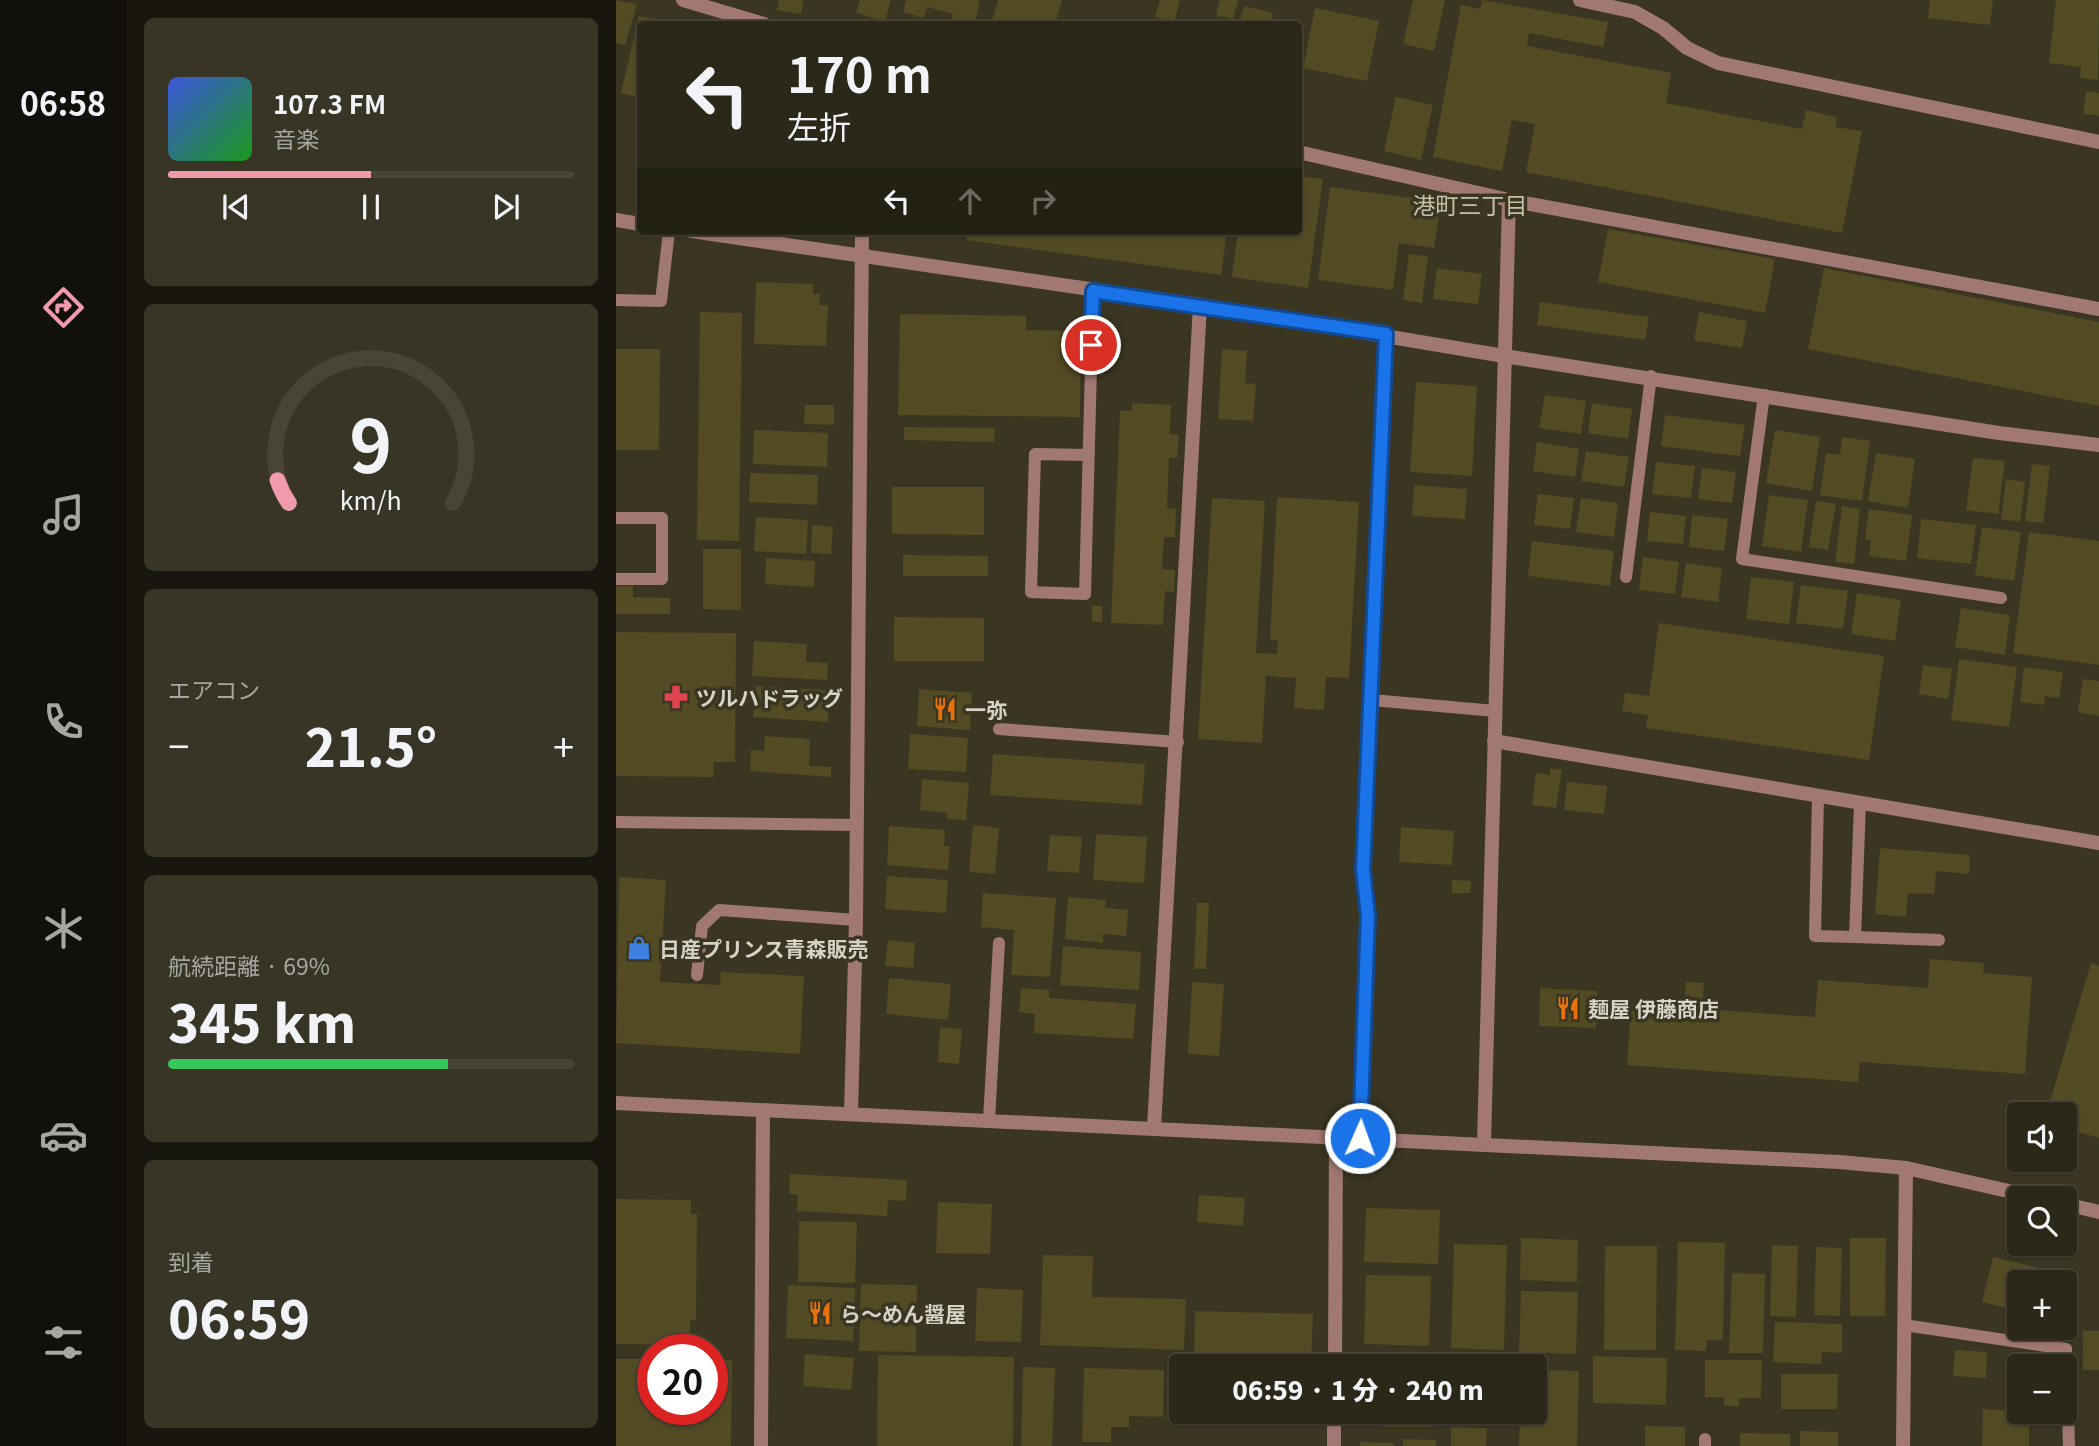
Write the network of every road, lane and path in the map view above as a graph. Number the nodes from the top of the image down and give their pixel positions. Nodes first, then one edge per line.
1 (683, 0) edge
2 (1580, 0) edge
3 (754, 21) edge
4 (2099, 142) edge
5 (1302, 153) edge
6 (1509, 200) junction
7 (616, 220) edge
8 (637, 224) edge
9 (669, 235) edge
10 (719, 235) edge
11 (862, 235) edge
12 (863, 256) junction
13 (1093, 291) junction
14 (616, 300) edge
15 (1200, 305) junction
16 (2099, 309) edge
17 (1386, 334) junction
18 (1504, 356) junction
19 (1651, 376) junction
20 (1764, 394) junction
21 (2099, 445) edge
22 (1089, 455) junction
23 (616, 518) edge
24 (1626, 578) dead end
25 (616, 579) edge
26 (2001, 598) dead end
27 (1372, 700) junction
28 (1495, 711) junction
29 (999, 729) dead end
30 (1178, 741) junction
31 (1494, 741) junction
32 (1818, 796) junction
33 (1860, 803) junction
34 (616, 822) edge
35 (857, 825) junction
36 (2099, 843) edge
37 (856, 920) junction
38 (1855, 937) junction
39 (1939, 940) dead end
40 (999, 943) dead end
41 (697, 975) dead end
42 (616, 1103) edge
43 (763, 1111) junction
44 (851, 1114) junction
45 (989, 1120) junction
46 (1154, 1128) junction
47 (1336, 1136) junction
48 (1360, 1138) junction
49 (1484, 1143) junction
50 (1906, 1168) junction
51 (2007, 1191) edge
52 (2077, 1207) edge
53 (2099, 1212) edge
54 (1904, 1325) junction
55 (1335, 1354) edge
56 (1334, 1424) edge
57 (761, 1446) edge
58 (1334, 1446) edge
59 (1903, 1446) edge
60 (2069, 1446) edge

1 - 3 street
2 - 4 street
5 - 6 street
6 - 16 street
6 - 18 street
7 - 8 street
9 - 14 lane
10 - 12 street
11 - 12 street
12 - 13 street
12 - 35 street
13 - 15 street
13 - 22 lane
15 - 17 street
15 - 30 street
17 - 18 street
17 - 27 lane
18 - 19 street
18 - 28 street
19 - 20 street
19 - 24 lane
20 - 21 street
20 - 26 lane
22 - 22 lane
23 - 25 lane
27 - 28 lane
27 - 48 lane
28 - 31 street
29 - 30 lane
30 - 46 street
31 - 32 street
31 - 49 street
32 - 33 street
32 - 38 lane
33 - 36 street
33 - 38 lane
34 - 35 lane
35 - 37 street
37 - 41 lane
37 - 44 street
38 - 39 lane
40 - 45 lane
42 - 43 street
43 - 44 street
43 - 57 street
44 - 45 street
45 - 46 street
46 - 47 street
47 - 48 street
47 - 55 street
48 - 49 street
49 - 50 street
50 - 51 street
50 - 54 street
52 - 53 street
54 - 59 street
54 - 60 lane
56 - 58 street

